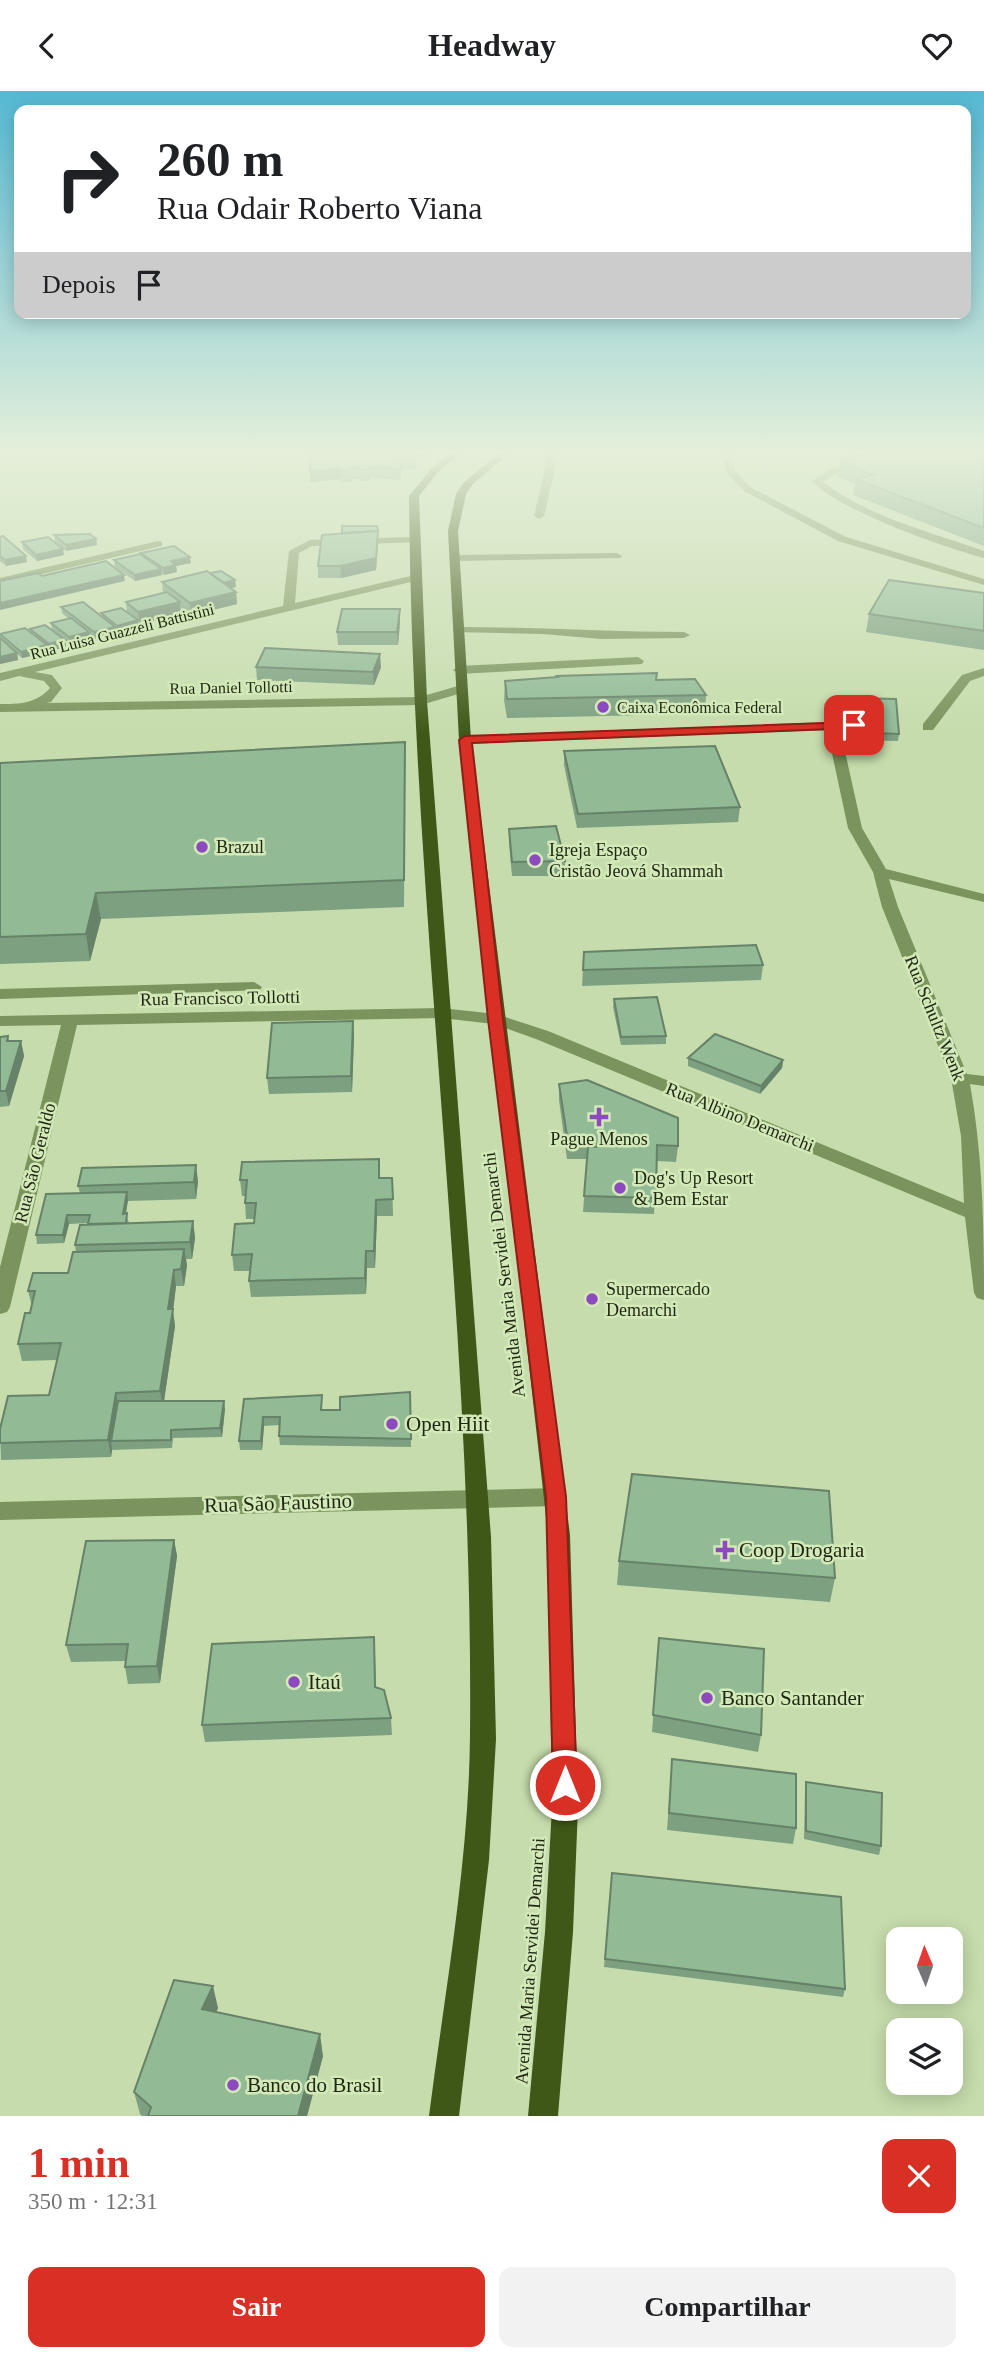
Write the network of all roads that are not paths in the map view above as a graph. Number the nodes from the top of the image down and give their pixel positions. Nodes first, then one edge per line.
1 (151, 546) edge
2 (304, 546) edge
3 (414, 546) edge
4 (454, 546) edge
5 (863, 546) edge
6 (959, 546) edge
7 (984, 555) edge
8 (617, 556) dead end
9 (454, 558) junction
10 (415, 578) junction
11 (0, 580) edge
12 (984, 582) edge
13 (289, 607) junction
14 (459, 630) junction
15 (684, 635) dead end
16 (638, 661) dead end
17 (459, 670) junction
18 (984, 672) edge
19 (0, 677) edge
20 (461, 689) junction
21 (421, 701) junction
22 (3, 708) edge
23 (854, 725) edge
24 (833, 726) junction
25 (928, 727) dead end
26 (465, 740) junction
27 (880, 872) junction
28 (984, 898) edge
29 (254, 987) dead end
30 (0, 994) edge
31 (441, 1013) junction
32 (496, 1019) junction
33 (70, 1020) junction
34 (0, 1021) edge
35 (960, 1078) junction
36 (984, 1081) edge
37 (979, 1216) edge
38 (984, 1293) edge
39 (0, 1307) edge
40 (478, 1497) junction
41 (556, 1497) junction
42 (0, 1511) edge
43 (443, 2116) edge
44 (543, 2116) edge

1 - 11 street
2 - 13 street
3 - 10 main road, Avenida Maria Servidei Demarchi
4 - 9 main road, Avenida Maria Servidei Demarchi
5 - 12 street
6 - 7 street
8 - 9 street
9 - 14 main road, Avenida Maria Servidei Demarchi
10 - 13 street, Rua Luisa Guazzeli Battistini
10 - 21 main road, Avenida Maria Servidei Demarchi
13 - 19 street, Rua Luisa Guazzeli Battistini
14 - 15 street
14 - 17 main road, Avenida Maria Servidei Demarchi
16 - 17 street
17 - 20 main road, Avenida Maria Servidei Demarchi
18 - 25 street
19 - 22 street
20 - 21 street, Rua Daniel Tollotti
20 - 26 main road, Avenida Maria Servidei Demarchi
21 - 22 street, Rua Daniel Tollotti
21 - 31 main road, Avenida Maria Servidei Demarchi
23 - 24 street
24 - 26 street
24 - 27 street, Rua Schultz Wenk
26 - 32 main road, Avenida Maria Servidei Demarchi
27 - 28 street
27 - 35 street, Rua Schultz Wenk
29 - 30 street
31 - 32 street, Rua Francisco Tollotti
31 - 33 street, Rua Francisco Tollotti
31 - 40 main road, Avenida Maria Servidei Demarchi
32 - 37 street, Rua Albino Demarchi
32 - 41 main road, Avenida Maria Servidei Demarchi
33 - 34 street, Rua Francisco Tollotti
33 - 39 street, Rua São Geraldo
35 - 36 street
35 - 37 street, Rua Schultz Wenk
37 - 38 street, Rua Schultz Wenk
40 - 41 street, Rua São Faustino
40 - 42 street, Rua São Faustino
40 - 43 main road, Avenida Maria Servidei Demarchi
41 - 44 main road, Avenida Maria Servidei Demarchi

